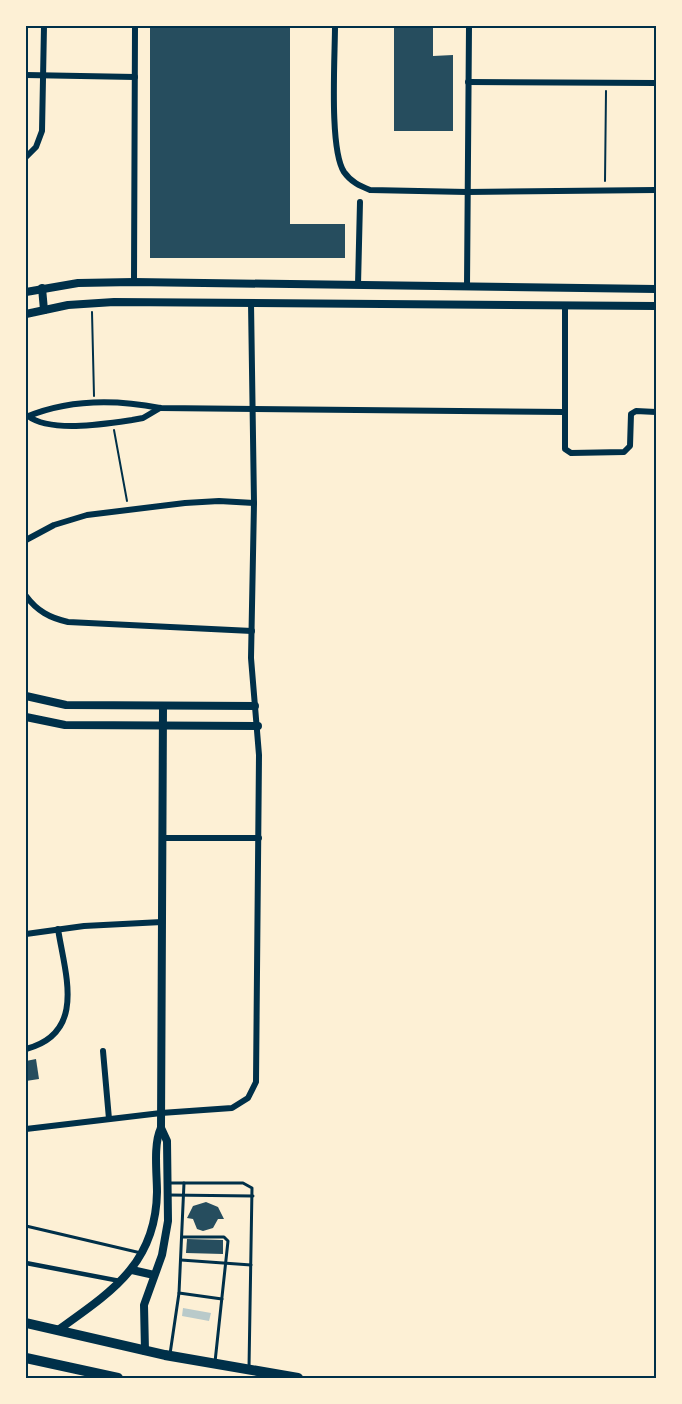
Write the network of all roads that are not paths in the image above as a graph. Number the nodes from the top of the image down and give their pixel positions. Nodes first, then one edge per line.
1 (44, 26) edge
2 (135, 26) edge
3 (335, 26) edge
4 (469, 26) edge
5 (26, 75) edge
6 (43, 75) junction
7 (135, 77) junction
8 (468, 82) junction
9 (657, 83) edge
10 (26, 157) edge
11 (657, 190) edge
12 (467, 192) junction
13 (360, 202) dead end
14 (134, 282) junction
15 (358, 285) junction
16 (467, 286) junction
17 (42, 288) junction
18 (604, 288) junction
19 (657, 289) edge
20 (26, 292) edge
21 (252, 303) junction
22 (565, 305) junction
23 (604, 305) junction
24 (657, 306) edge
25 (44, 310) junction
26 (26, 314) edge
27 (160, 408) junction
28 (253, 410) junction
29 (564, 412) junction
30 (657, 412) edge
31 (27, 416) edge
32 (254, 503) junction
33 (26, 540) edge
34 (26, 596) edge
35 (252, 631) junction
36 (26, 696) edge
37 (164, 706) junction
38 (255, 706) junction
39 (26, 717) edge
40 (258, 726) junction
41 (164, 727) junction
42 (163, 838) junction
43 (259, 838) junction
44 (162, 922) junction
45 (58, 929) junction
46 (26, 934) edge
47 (26, 1049) edge
48 (103, 1051) dead end
49 (161, 1113) junction
50 (109, 1119) junction
51 (161, 1128) junction
52 (26, 1130) edge
53 (169, 1183) junction
54 (184, 1183) junction
55 (169, 1195) junction
56 (183, 1195) junction
57 (253, 1196) junction
58 (26, 1226) edge
59 (182, 1236) junction
60 (142, 1253) junction
61 (181, 1260) junction
62 (26, 1263) edge
63 (226, 1263) junction
64 (251, 1266) junction
65 (132, 1270) junction
66 (154, 1275) junction
67 (120, 1281) junction
68 (179, 1293) junction
69 (222, 1299) junction
70 (26, 1323) edge
71 (58, 1330) junction
72 (145, 1351) junction
73 (170, 1356) junction
74 (26, 1358) edge
75 (215, 1364) junction
76 (249, 1370) junction
77 (118, 1378) edge
78 (298, 1378) edge

1 - 6 street
2 - 7 street
3 - 12 street
4 - 8 street
5 - 6 street
6 - 7 street
6 - 10 street
7 - 14 street
8 - 9 street
8 - 12 street
11 - 12 street
12 - 16 street
13 - 15 street
14 - 15 street
14 - 17 street
15 - 16 street
16 - 18 street
17 - 20 street
17 - 25 street
18 - 19 street
18 - 23 street
21 - 22 street
21 - 25 street
21 - 28 street
22 - 23 street
22 - 29 street
23 - 24 street
25 - 26 street
27 - 28 street
27 - 31 street
27 - 31 street
28 - 29 street
28 - 32 street
29 - 30 street
32 - 33 street
32 - 35 street
34 - 35 street
35 - 38 street
36 - 37 street
37 - 38 street
37 - 41 street
38 - 40 street
39 - 41 street
40 - 41 street
40 - 43 street
41 - 42 street
42 - 43 street
42 - 44 street
43 - 49 street
44 - 45 street
44 - 49 street
45 - 46 street
45 - 47 street
48 - 50 street
49 - 50 street
49 - 51 street
50 - 52 street
51 - 53 street
51 - 60 street
53 - 54 lane
53 - 55 street
54 - 56 lane
54 - 57 lane
55 - 56 lane
55 - 66 street
56 - 57 lane
56 - 59 lane
57 - 64 lane
58 - 60 lane
59 - 61 lane
59 - 63 lane
60 - 65 street
61 - 63 lane
61 - 68 lane
62 - 67 street
63 - 64 lane
63 - 69 lane
64 - 76 lane
65 - 66 street
65 - 67 street
66 - 72 street
67 - 71 street
68 - 69 lane
68 - 73 lane
69 - 75 lane
70 - 71 highway
71 - 72 highway
72 - 73 highway
73 - 75 highway
74 - 77 highway
75 - 76 highway
76 - 78 highway

